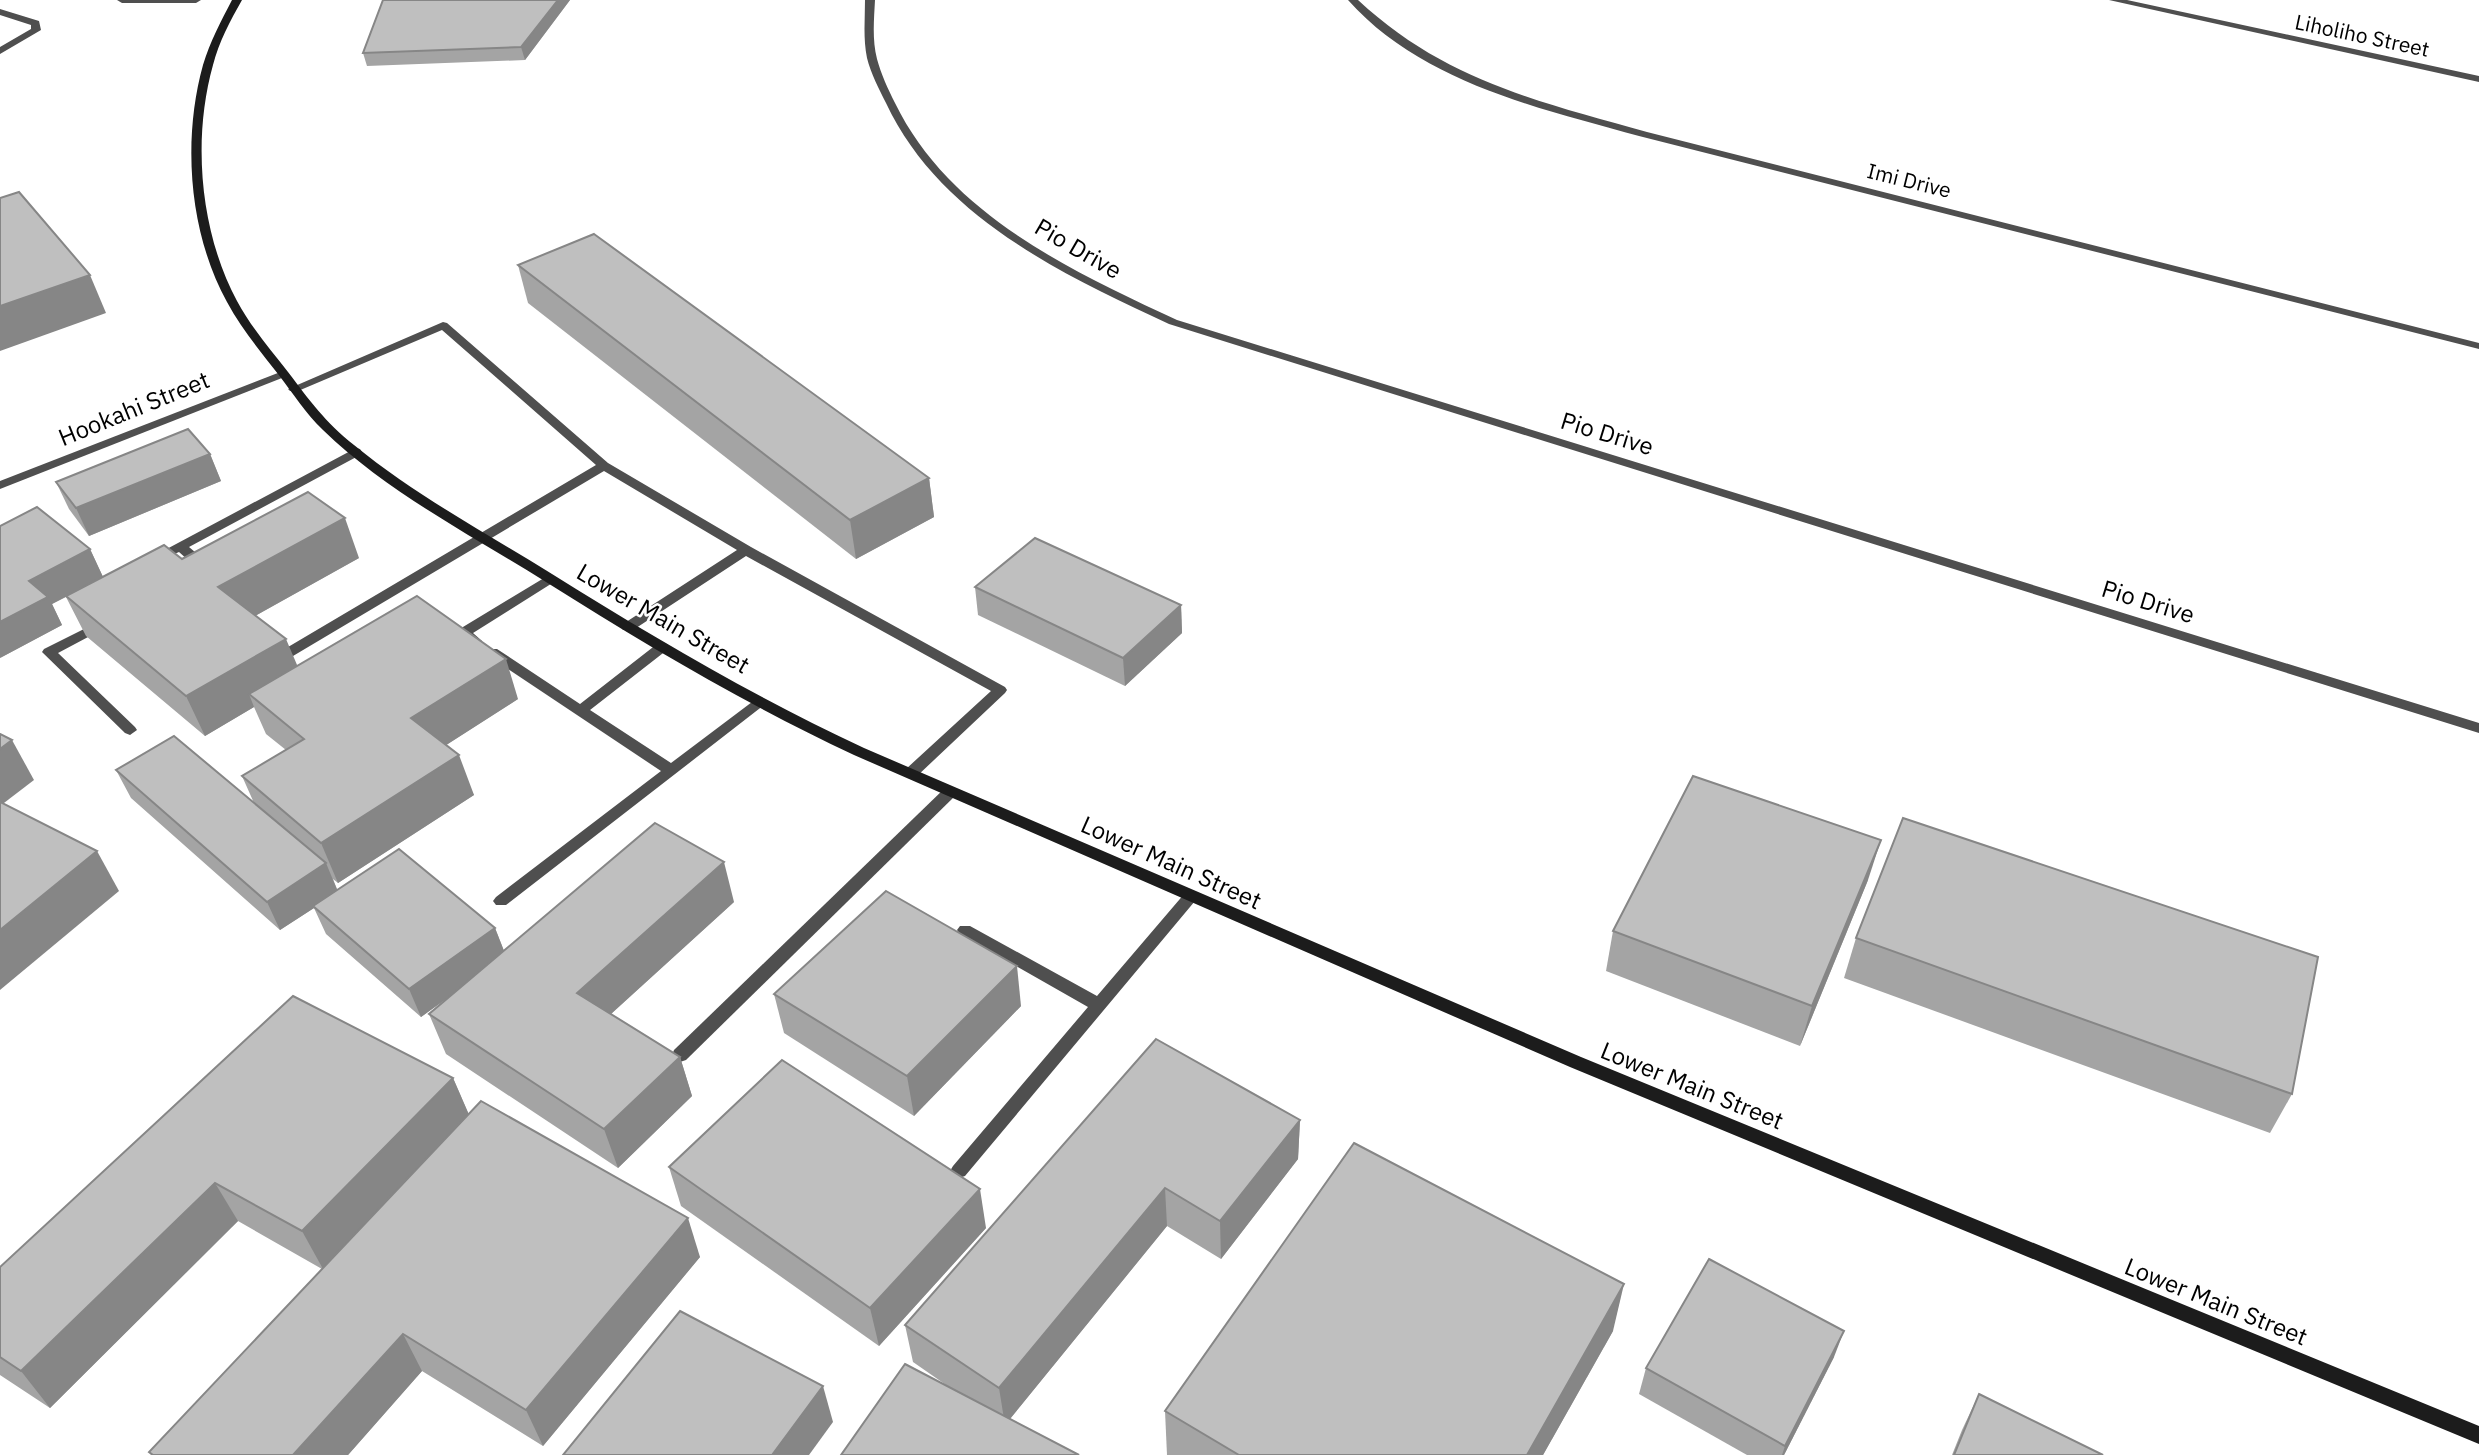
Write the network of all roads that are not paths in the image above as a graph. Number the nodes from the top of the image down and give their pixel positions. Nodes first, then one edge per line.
1 (122, 0) edge
2 (168, 0) edge
3 (195, 0) edge
4 (237, 0) edge
5 (870, 0) edge
6 (1353, 0) edge
7 (2113, 0) edge
8 (0, 12) edge
9 (0, 51) edge
10 (2479, 79) edge
11 (2479, 346) edge
12 (283, 373) junction
13 (295, 390) junction
14 (356, 452) junction
15 (604, 466) junction
16 (0, 485) edge
17 (484, 538) junction
18 (180, 546) junction
19 (746, 550) junction
20 (136, 568) edge
21 (193, 574) edge
22 (550, 579) junction
23 (109, 620) edge
24 (628, 627) junction
25 (662, 648) junction
26 (288, 653) dead end
27 (761, 702) junction
28 (581, 710) junction
29 (2479, 728) edge
30 (130, 730) dead end
31 (672, 771) junction
32 (911, 773) junction
33 (951, 790) junction
34 (1190, 897) junction
35 (501, 901) dead end
36 (965, 930) dead end
37 (1099, 1005) junction
38 (680, 1055) edge
39 (959, 1171) dead end
40 (2479, 1435) edge

1 - 2 street
2 - 3 street
4 - 12 street, Lower Main Street
5 - 29 street, Pio Drive
6 - 11 street, Imi Drive
7 - 10 street, Liholiho Street
8 - 9 street
12 - 13 street, Lower Main Street
12 - 16 street, Hookahi Street
13 - 14 street, Lower Main Street
13 - 15 street
14 - 17 street, Lower Main Street
14 - 18 street
15 - 17 street
15 - 19 street
17 - 22 street, Lower Main Street
17 - 26 street
18 - 20 street
18 - 21 street
19 - 24 street
19 - 32 street
22 - 24 street, Lower Main Street
22 - 28 street
23 - 30 street
24 - 25 street, Lower Main Street
25 - 27 street, Lower Main Street
25 - 28 street
27 - 31 street
27 - 32 street, Lower Main Street
28 - 31 street
31 - 35 street
32 - 33 street, Lower Main Street
33 - 34 street, Lower Main Street
33 - 38 street
34 - 37 street
34 - 40 street, Lower Main Street
36 - 37 street
37 - 39 street

